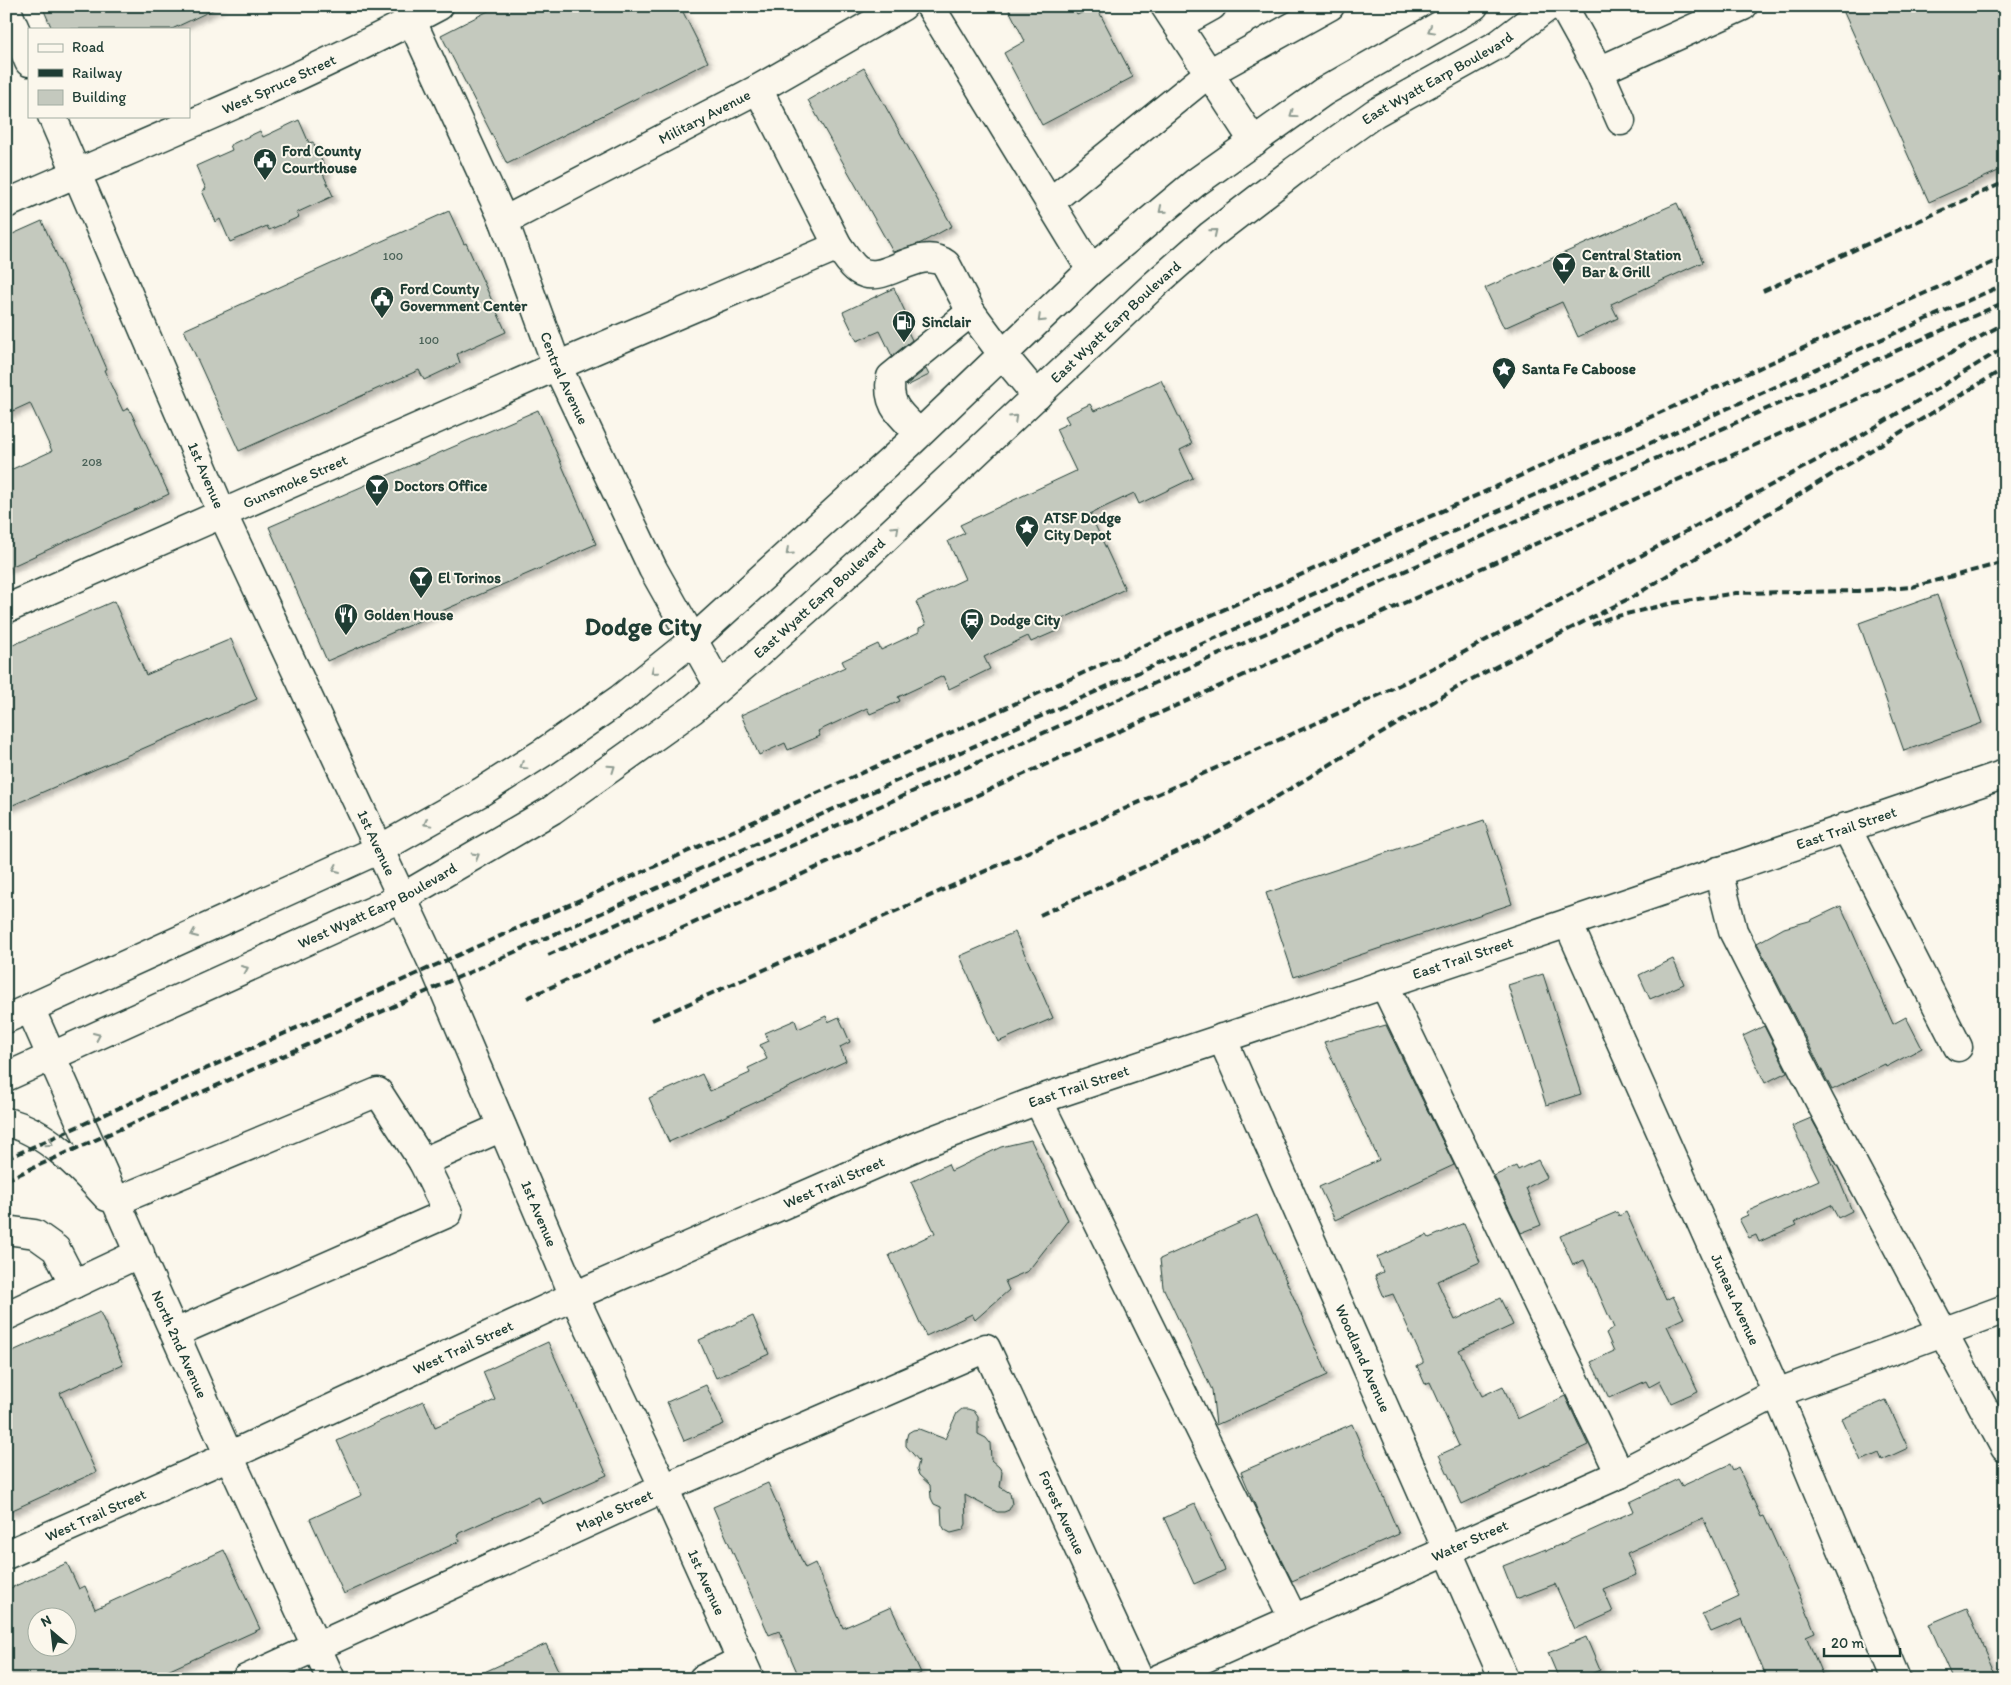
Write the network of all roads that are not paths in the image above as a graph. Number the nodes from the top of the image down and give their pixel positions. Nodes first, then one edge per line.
1 (439, 6) edge
2 (902, 6) edge
3 (930, 6) edge
4 (1212, 6) edge
5 (1330, 6) edge
6 (1474, 6) edge
7 (1548, 6) edge
8 (1563, 6) edge
9 (1743, 6) edge
10 (6, 8) edge
11 (408, 14) edge
12 (1172, 16) edge
13 (28, 60) edge
14 (1598, 70) junction
15 (1209, 73) junction
16 (758, 89) junction
17 (53, 118) edge
18 (1621, 121) dead end
19 (1254, 142) junction
20 (76, 174) junction
21 (1050, 202) junction
22 (6, 204) edge
23 (504, 221) junction
24 (838, 246) junction
25 (1092, 270) junction
26 (971, 312) junction
27 (1003, 355) junction
28 (557, 366) junction
29 (1037, 396) junction
30 (919, 433) junction
31 (223, 515) junction
32 (6, 609) edge
33 (692, 641) junction
34 (720, 686) junction
35 (2005, 774) edge
36 (1846, 827) junction
37 (380, 849) junction
38 (1718, 871) junction
39 (403, 897) junction
40 (1568, 923) junction
41 (1384, 984) junction
42 (18, 1014) edge
43 (1222, 1038) junction
44 (1958, 1047) dead end
45 (53, 1056) junction
46 (6, 1077) edge
47 (1038, 1100) junction
48 (6, 1122) edge
49 (502, 1128) junction
50 (922, 1144) joint
51 (423, 1162) junction
52 (119, 1207) junction
53 (6, 1230) edge
54 (140, 1253) junction
55 (74, 1284) junction
56 (574, 1296) junction
57 (2005, 1309) edge
58 (6, 1316) edge
59 (175, 1333) junction
60 (1943, 1333) junction
61 (986, 1348) joint
62 (1778, 1393) junction
63 (2005, 1448) edge
64 (230, 1456) junction
65 (1620, 1474) junction
66 (664, 1488) junction
67 (1446, 1552) junction
68 (6, 1554) edge
69 (1293, 1618) junction
70 (317, 1647) junction
71 (746, 1670) edge
72 (246, 1679) edge
73 (331, 1679) edge
74 (704, 1679) edge
75 (1139, 1679) edge
76 (1158, 1679) edge
77 (1504, 1679) edge
78 (1896, 1679) edge

1 - 11 street, West Spruce Street
2 - 16 street, Military Avenue
3 - 21 street
4 - 12 street
5 - 15 street
6 -> 19 street
29 -> 7 street, East Wyatt Earp Boulevard
8 - 14 street
9 - 14 street
10 - 13 street
11 - 20 street, West Spruce Street
11 - 23 street, Central Avenue
12 - 15 street
14 - 18 street
15 - 19 street
15 - 21 street
16 - 23 street, Military Avenue
16 - 24 street
17 - 20 street, 1st Avenue
19 -> 25 street
20 - 22 street, West Spruce Street
20 - 31 street, 1st Avenue
21 - 25 street
23 - 28 street, Central Avenue
24 - 26 street
24 - 28 street, Gunsmoke Street
25 -> 27 street
26 - 27 street
26 - 30 street
27 - 29 street
27 - 30 street
28 - 31 street, Gunsmoke Street
28 - 33 street, Central Avenue
34 -> 29 street, East Wyatt Earp Boulevard
30 -> 33 street
31 - 32 street, Gunsmoke Street
31 - 37 street, 1st Avenue
33 - 34 street, Central Avenue
33 -> 37 street
39 -> 34 street, West Wyatt Earp Boulevard
35 - 36 street, East Trail Street
36 - 38 street, East Trail Street
36 - 44 street
37 - 39 street, 1st Avenue
37 -> 42 street
38 - 40 street, East Trail Street
38 - 60 street
45 -> 39 street, West Wyatt Earp Boulevard
39 - 49 street, 1st Avenue
40 - 41 street, East Trail Street
40 - 62 street, Juneau Avenue
41 - 43 street, East Trail Street
41 - 65 street
42 - 45 street, North 2nd Avenue
43 - 47 street, East Trail Street
43 - 67 street, Woodland Avenue
45 - 46 street, West Wyatt Earp Boulevard
45 - 52 street, North 2nd Avenue
47 - 50 street, East Trail Street
47 - 69 street
48 -> 52 street
49 - 51 street
49 - 56 street, 1st Avenue
50 - 56 street, West Trail Street
51 - 52 street
51 - 59 street
52 - 54 street, North 2nd Avenue
53 - 55 street
54 - 55 street
54 - 59 street, North 2nd Avenue
55 - 58 street
56 - 64 street, West Trail Street
56 - 66 street, 1st Avenue
57 - 60 street, Water Street
59 - 64 street, North 2nd Avenue
60 - 62 street, Water Street
60 - 63 street
61 - 66 street, Maple Street
61 - 75 street, Forest Avenue
62 - 65 street, Water Street
62 - 78 street, Juneau Avenue
64 - 68 street, West Trail Street
64 - 70 street, North 2nd Avenue
65 - 67 street, Water Street
66 - 70 street, Maple Street
66 - 71 street, 1st Avenue
67 - 69 street, Water Street
67 - 77 street, Woodland Avenue
69 - 76 street, Water Street
70 - 72 street, Maple Street
70 - 73 street, North 2nd Avenue
71 - 74 street

